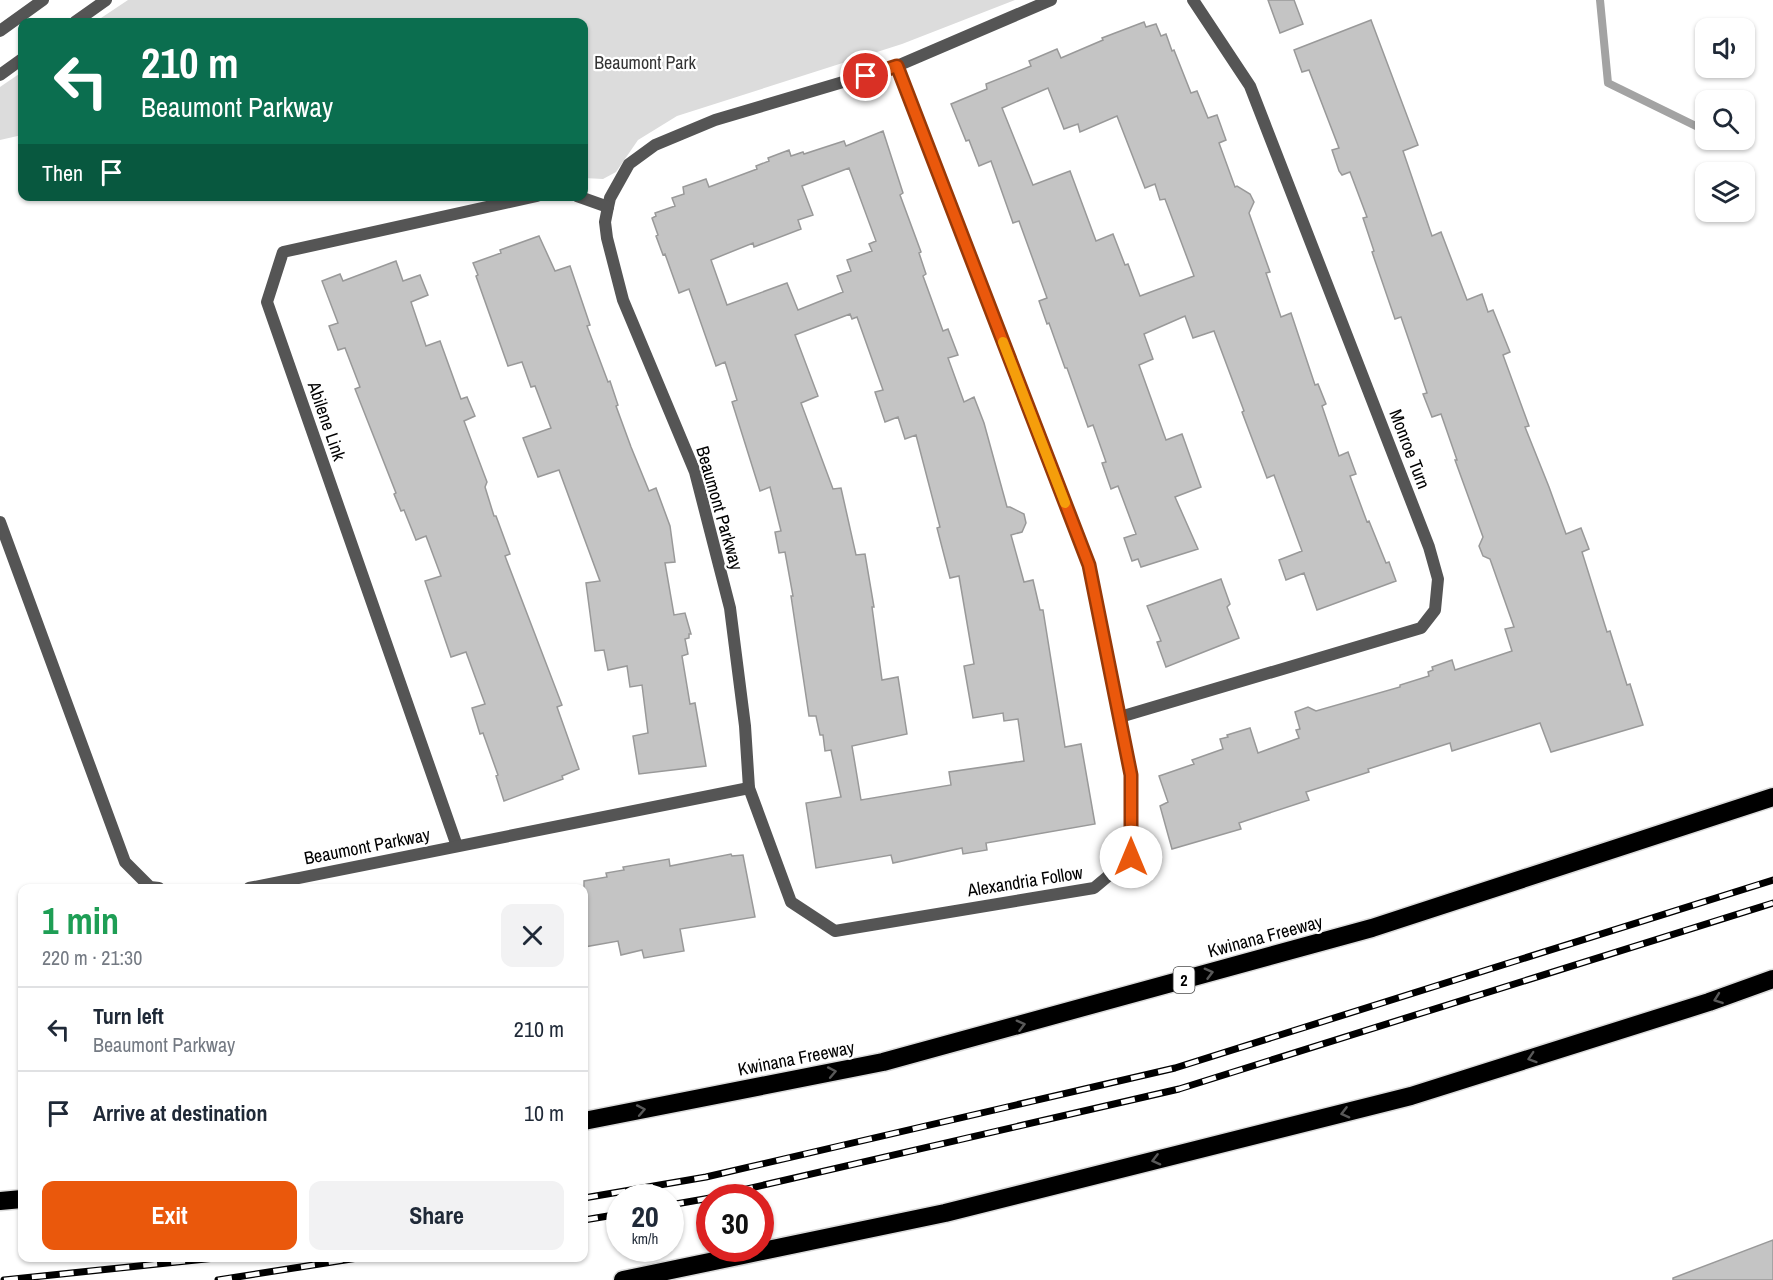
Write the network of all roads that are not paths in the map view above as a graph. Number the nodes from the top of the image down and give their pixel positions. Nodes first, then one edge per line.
1 (43, 0) edge
2 (106, 0) edge
3 (1051, 0) edge
4 (1193, 0) edge
5 (18, 18) edge
6 (18, 18) edge
7 (81, 18) edge
8 (0, 31) edge
9 (18, 62) edge
10 (897, 66) junction
11 (0, 75) edge
12 (588, 200) edge
13 (514, 201) edge
14 (608, 207) junction
15 (0, 522) edge
16 (1120, 717) junction
17 (749, 788) junction
18 (1773, 797) edge
19 (458, 846) junction
20 (147, 884) edge
21 (269, 884) edge
22 (1773, 979) edge
23 (588, 1120) edge
24 (18, 1199) edge
25 (0, 1201) edge
26 (622, 1280) edge

1 - 6 street
2 - 7 street
3 - 10 street, Beaumont Parkway
4 - 16 street, Monroe Turn
5 - 8 street
9 - 11 street
10 - 14 street, Beaumont Parkway
10 - 16 street, Alexandria Follow
12 - 14 street
13 - 19 street, Abilene Link
14 - 17 street, Beaumont Parkway
15 - 20 street
16 - 17 street, Alexandria Follow
17 - 19 street, Beaumont Parkway
23 -> 18 highway, Kwinana Freeway / 2
19 - 21 street, Beaumont Parkway
22 -> 26 highway
24 - 25 highway

